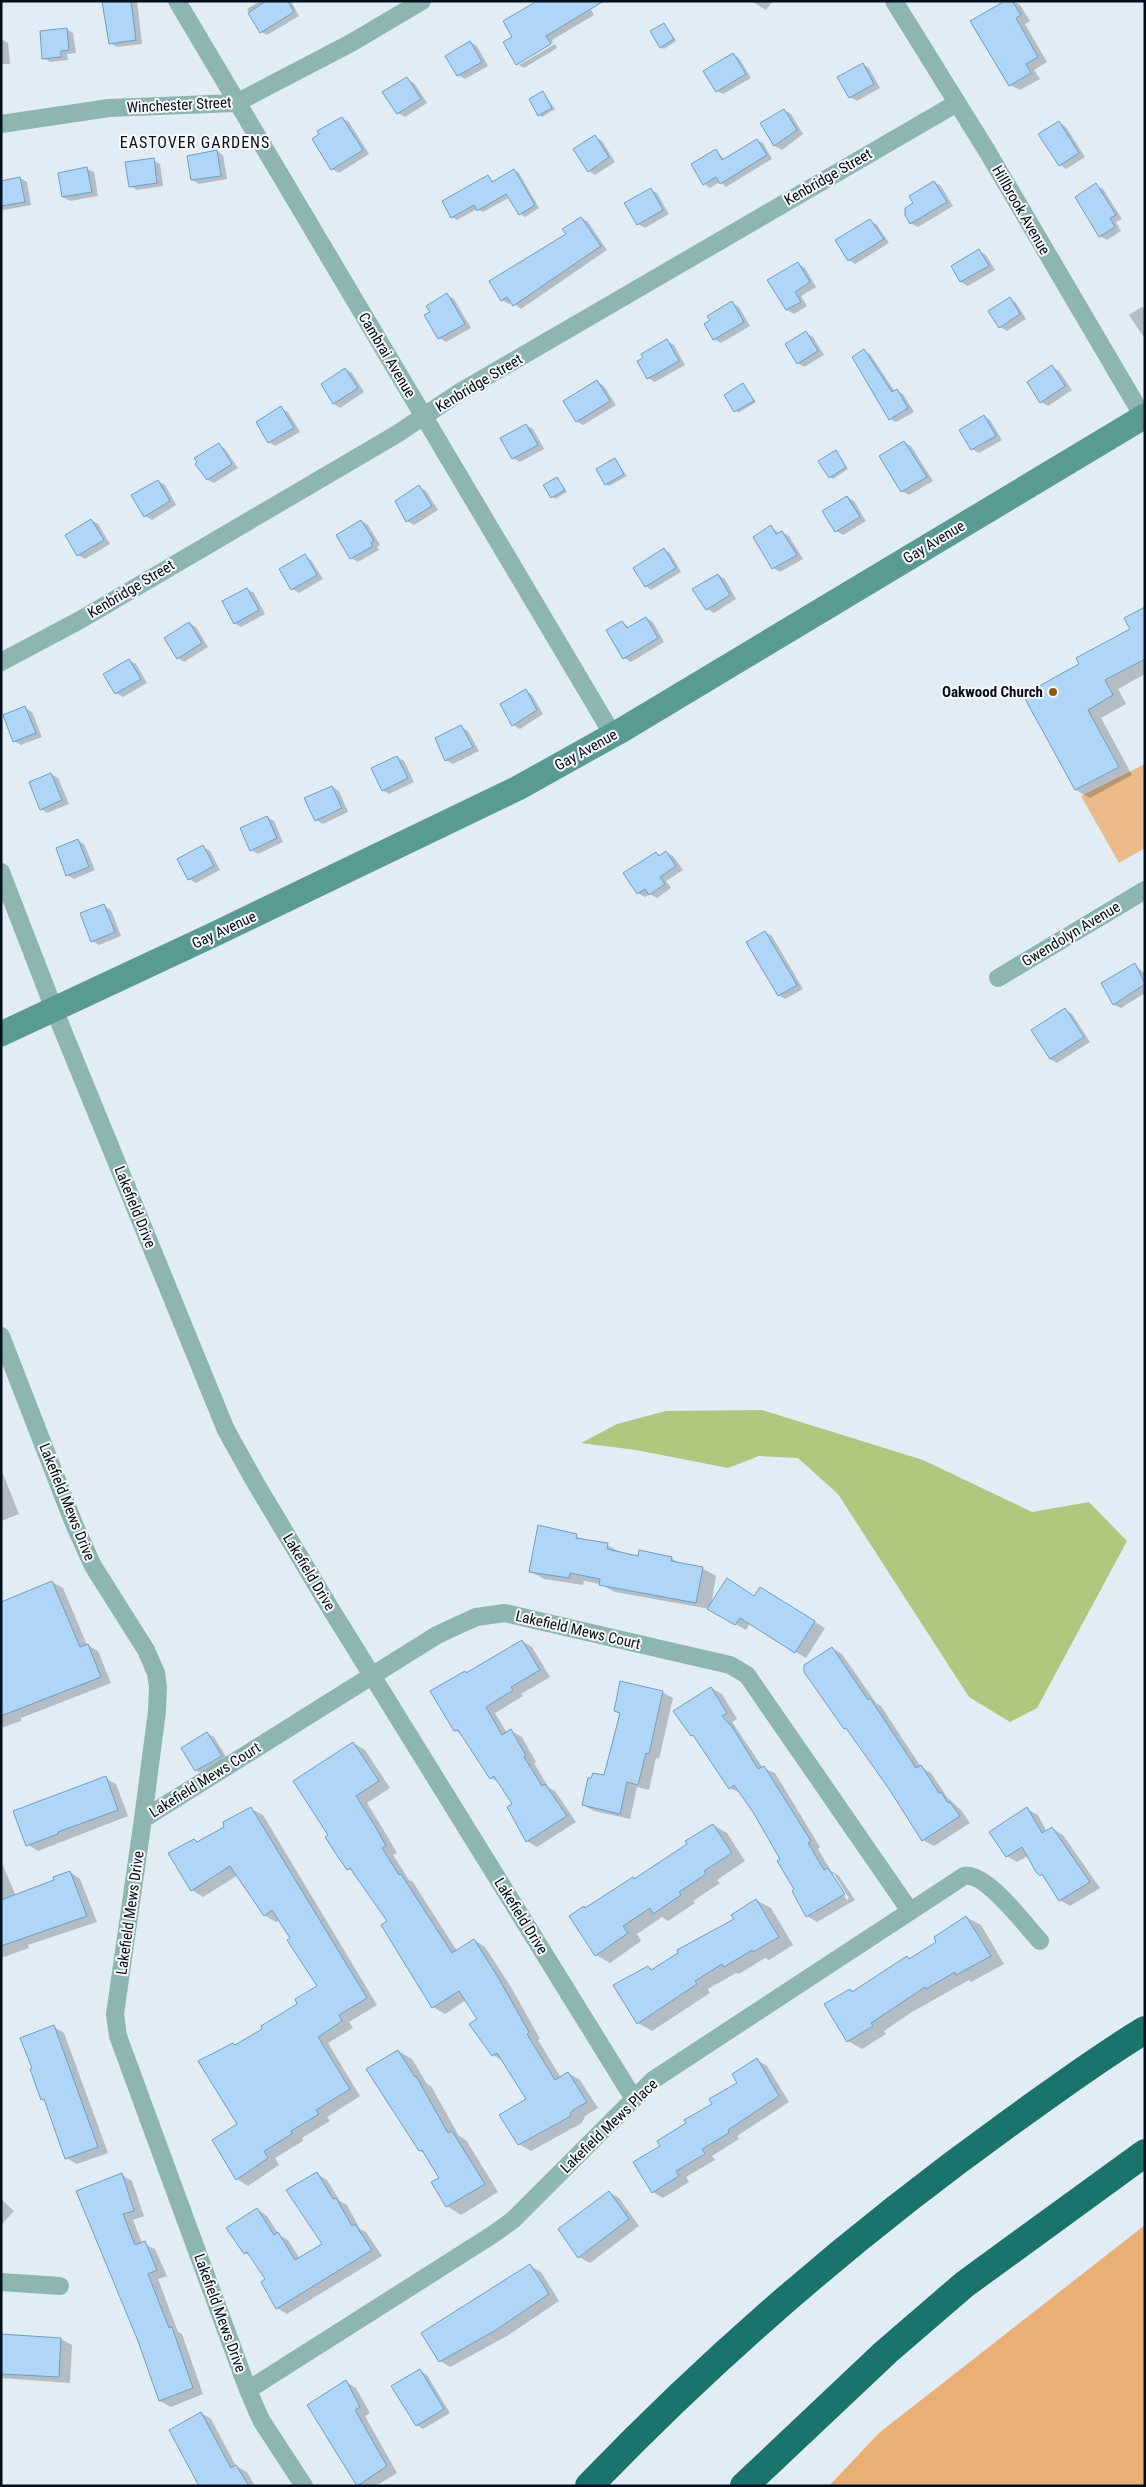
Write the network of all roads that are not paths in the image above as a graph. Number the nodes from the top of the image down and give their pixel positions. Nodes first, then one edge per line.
1 (177, 1) edge
2 (422, 1) edge
3 (894, 1) edge
4 (236, 103) junction
5 (957, 103) junction
6 (1, 124) edge
7 (423, 416) junction
8 (1144, 418) edge
9 (1, 662) edge
10 (613, 735) junction
11 (1, 872) edge
12 (1145, 890) edge
13 (998, 978) dead end
14 (54, 1009) junction
15 (1, 1034) edge
16 (1, 1336) edge
17 (373, 1675) junction
18 (143, 1819) junction
19 (910, 1912) junction
20 (1040, 1941) dead end
21 (1145, 2030) edge
22 (634, 2099) junction
23 (1145, 2154) edge
24 (1, 2282) edge
25 (60, 2286) dead end
26 (248, 2390) junction
27 (304, 2486) edge
28 (589, 2486) edge
29 (744, 2486) edge

1 - 4 street, Cambrai Avenue
2 - 4 street, Winchester Street
3 - 5 street, Hillbrook Avenue
4 - 6 street, Winchester Street
4 - 7 street, Cambrai Avenue
5 - 7 street, Kenbridge Street
5 - 8 street, Hillbrook Avenue
7 - 9 street, Kenbridge Street
7 - 10 street, Cambrai Avenue
8 - 10 street, Gay Avenue
10 - 14 street, Gay Avenue
11 - 14 street, Lakefield Drive
12 - 13 street, Gwendolyn Avenue
14 - 15 street, Gay Avenue
14 - 17 street, Lakefield Drive
16 - 18 street, Lakefield Mews Drive
17 - 18 street, Lakefield Mews Court
17 - 19 street, Lakefield Mews Court
17 - 22 street, Lakefield Drive
18 - 26 street, Lakefield Mews Drive
19 - 20 street, Lakefield Mews Place
19 - 22 street, Lakefield Mews Place
21 - 28 highway
22 - 26 street, Lakefield Mews Place
23 - 29 highway
24 - 25 street
26 - 27 street, Lakefield Mews Drive

